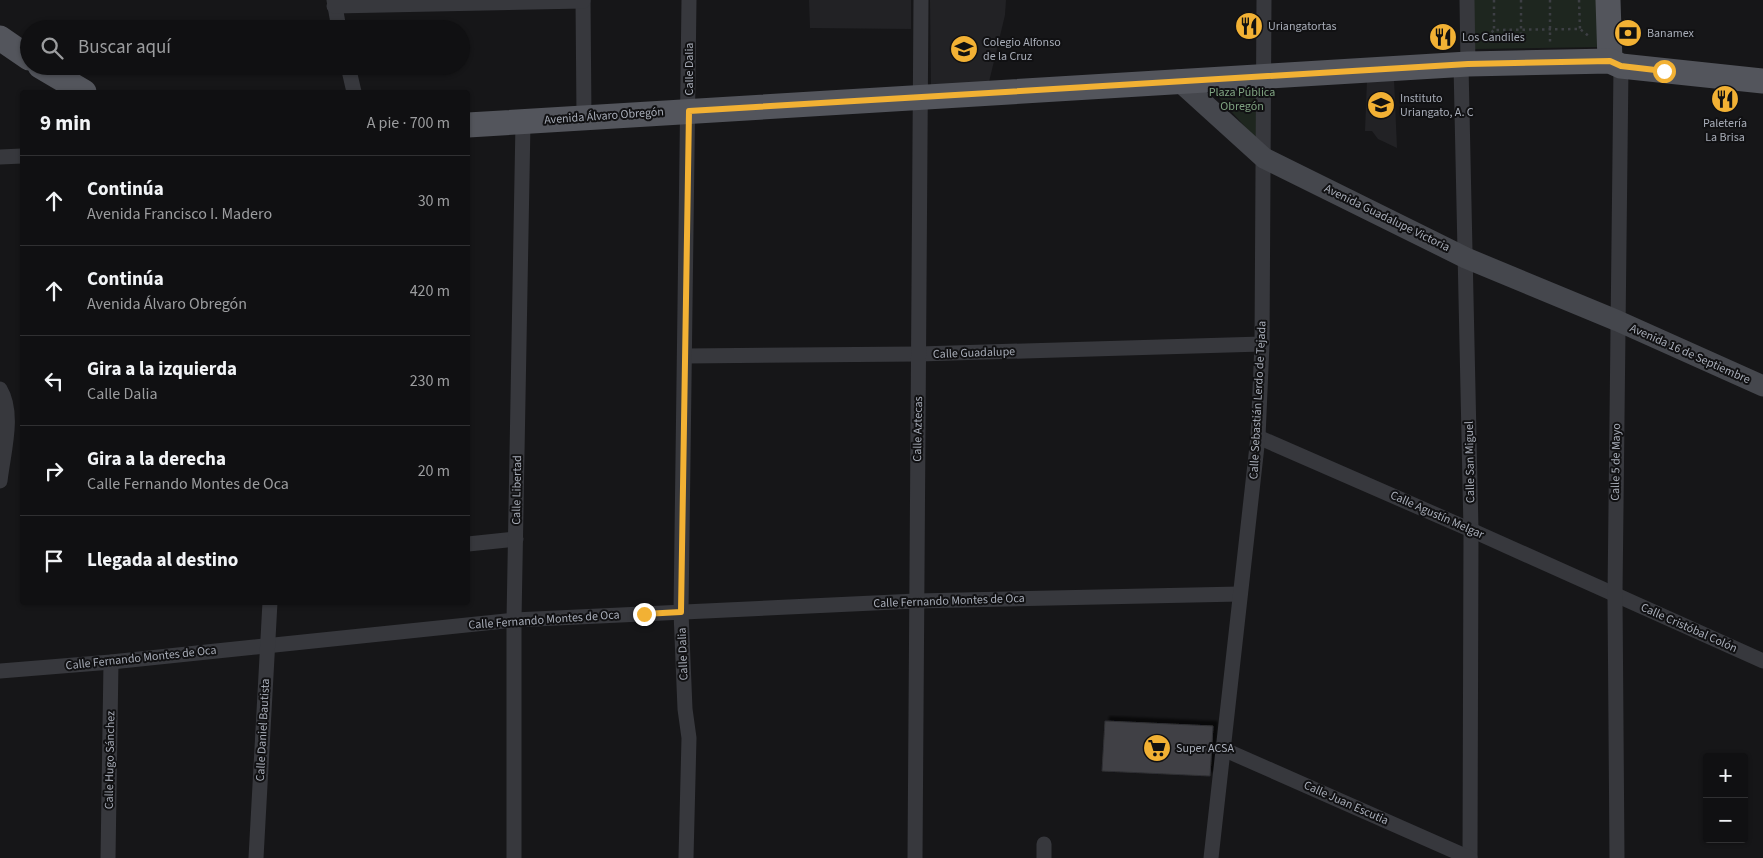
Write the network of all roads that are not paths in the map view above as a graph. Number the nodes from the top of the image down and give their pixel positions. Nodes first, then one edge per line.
1 (583, 0) edge
2 (689, 0) edge
3 (921, 0) edge
4 (1264, 0) edge
5 (1467, 0) edge
6 (1608, 0) edge
7 (334, 3) edge
8 (337, 20) edge
9 (0, 38) edge
10 (20, 52) edge
11 (1469, 58) junction
12 (1615, 64) junction
13 (55, 75) edge
14 (350, 75) edge
15 (1264, 76) junction
16 (1178, 80) junction
17 (1763, 81) edge
18 (81, 90) edge
19 (354, 90) edge
20 (921, 97) junction
21 (689, 111) junction
22 (584, 117) junction
23 (523, 122) junction
24 (470, 125) edge
25 (20, 156) edge
26 (0, 157) edge
27 (1264, 158) junction
28 (1466, 258) junction
29 (1618, 321) junction
30 (1262, 344) junction
31 (919, 354) junction
32 (686, 356) junction
33 (1763, 386) edge
34 (0, 389) edge
35 (4, 413) edge
36 (1258, 437) junction
37 (0, 481) edge
38 (1471, 530) junction
39 (516, 539) junction
40 (470, 544) edge
41 (1240, 594) junction
42 (1615, 595) junction
43 (916, 601) junction
44 (270, 605) edge
45 (681, 612) junction
46 (514, 620) junction
47 (267, 645) junction
48 (1763, 661) edge
49 (111, 662) junction
50 (0, 671) edge
51 (1223, 749) junction
52 (108, 858) edge
53 (256, 858) edge
54 (514, 858) edge
55 (686, 858) edge
56 (915, 858) edge
57 (1211, 858) edge
58 (1470, 858) edge
59 (1617, 858) edge

1 - 7 street
1 - 22 street
2 - 21 street, Calle Dalia
3 - 20 street, Calle Aztecas
4 - 15 street, Calle Sebastián Lerdo de Tejada
5 - 11 street, Calle San Miguel
6 - 12 main road
7 - 8 street
9 - 10 main road
11 - 12 main road, Avenida Álvaro Obregón
11 - 15 main road, Avenida Álvaro Obregón
11 - 28 street, Calle San Miguel
12 - 17 main road, Avenida Álvaro Obregón
12 - 29 street, Calle 5 de Mayo
13 - 18 main road
14 - 19 street
15 - 16 main road, Avenida Álvaro Obregón
15 - 27 street, Calle Sebastián Lerdo de Tejada
16 - 20 main road, Avenida Álvaro Obregón
16 - 27 street, Avenida Guadalupe Victoria
20 - 21 main road, Avenida Álvaro Obregón
20 - 31 street, Calle Aztecas
21 - 22 main road, Avenida Álvaro Obregón
21 - 32 street, Calle Dalia
22 - 23 main road, Avenida Álvaro Obregón
23 - 24 main road, Avenida Álvaro Obregón
23 - 39 street, Calle Libertad
25 - 26 street
27 - 28 street, Avenida Guadalupe Victoria
27 - 30 street, Calle Sebastián Lerdo de Tejada
28 - 29 street, Avenida Guadalupe Victoria
28 - 38 street, Calle San Miguel
29 - 33 street, Avenida 16 de Septiembre
29 - 42 street, Calle 5 de Mayo
30 - 31 street, Calle Guadalupe
30 - 36 street, Calle Sebastián Lerdo de Tejada
31 - 32 street, Calle Guadalupe
31 - 43 street, Calle Aztecas
32 - 45 street, Calle Dalia
34 - 35 street
35 - 37 street
36 - 38 street, Calle Agustín Melgar
36 - 41 street, Calle Sebastián Lerdo de Tejada
38 - 42 street, Calle Agustín Melgar
38 - 58 street, Calle San Miguel
39 - 40 street
39 - 46 street, Calle Libertad
41 - 43 street, Calle Fernando Montes de Oca
41 - 51 street, Calle Sebastián Lerdo de Tejada
42 - 48 street, Calle Cristóbal Colón
42 - 59 street, Calle 5 de Mayo
43 - 45 street, Calle Fernando Montes de Oca
43 - 56 street, Calle Aztecas
44 - 47 street, Calle Daniel Bautista
45 - 46 street, Calle Fernando Montes de Oca
45 - 55 street, Calle Dalia
46 - 47 street, Calle Fernando Montes de Oca
46 - 54 street, Calle Libertad
47 - 49 street, Calle Fernando Montes de Oca
47 - 53 street, Calle Daniel Bautista
49 - 50 street, Calle Fernando Montes de Oca
49 - 52 street, Calle Hugo Sánchez
51 - 57 street, Calle Sebastián Lerdo de Tejada
51 - 58 street, Calle Juan Escutia

